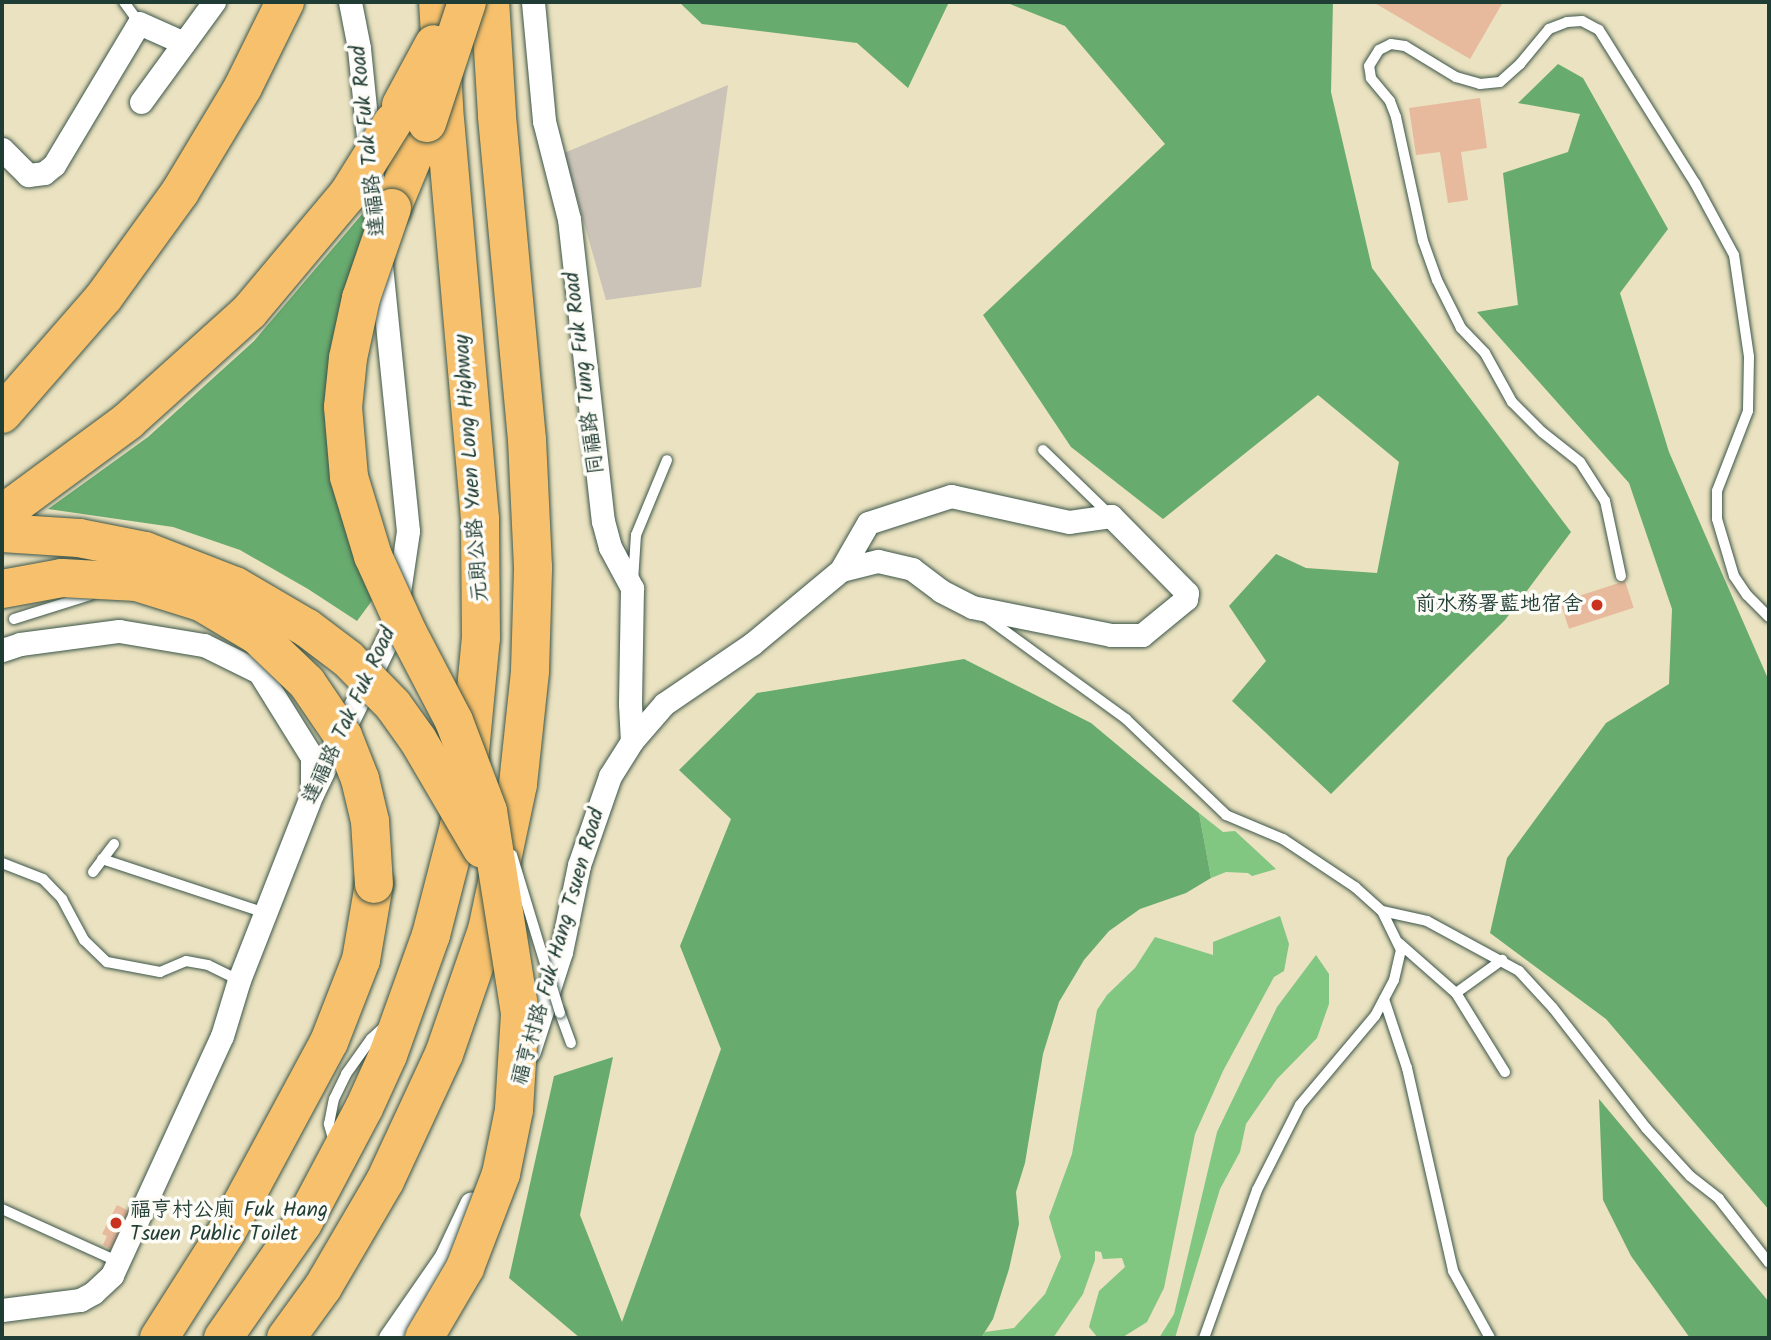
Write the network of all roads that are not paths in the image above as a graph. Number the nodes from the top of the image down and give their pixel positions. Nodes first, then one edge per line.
1 (124, 2) edge
2 (214, 2) edge
3 (285, 2) edge
4 (350, 2) edge
5 (438, 2) edge
6 (456, 2) edge
7 (467, 2) edge
8 (491, 2) edge
9 (533, 2) edge
10 (139, 23) junction
11 (184, 43) junction
12 (150, 98) dead end
13 (2, 149) edge
14 (2, 414) edge
15 (1043, 450) dead end
16 (667, 460) dead end
17 (2, 514) edge
18 (1111, 516) junction
19 (2, 533) edge
20 (841, 570) junction
21 (1621, 576) dead end
22 (632, 588) junction
23 (8, 604) edge
24 (972, 607) junction
25 (1769, 617) edge
26 (2, 650) edge
27 (454, 721) junction
28 (632, 741) junction
29 (312, 794) junction
30 (114, 844) dead end
31 (102, 859) junction
32 (2, 863) edge
33 (93, 873) dead end
34 (503, 891) junction
35 (1381, 911) junction
36 (265, 913) junction
37 (1397, 942) junction
38 (1502, 960) junction
39 (239, 980) junction
40 (1456, 993) junction
41 (1384, 999) junction
42 (571, 1042) dead end
43 (1505, 1072) dead end
44 (2, 1209) edge
45 (119, 1262) junction
46 (1769, 1263) edge
47 (2, 1310) edge
48 (159, 1338) edge
49 (223, 1338) edge
50 (286, 1338) edge
51 (390, 1338) edge
52 (424, 1338) edge
53 (1204, 1338) edge
54 (1490, 1338) edge

1 - 10 lane
2 - 11 street
3 - 14 highway
4 - 29 street, 達福路 Tak Fuk Road
5 - 49 highway, 元朗公路 Yuen Long Highway
6 - 17 highway, bridge
7 - 27 highway, bridge
8 - 50 highway
9 - 22 street, 同福路 Tung Fuk Road
10 - 11 street
10 - 13 street
11 - 12 street
15 - 18 lane
16 - 22 lane
18 - 20 street
18 - 24 street
19 - 34 highway, bridge
20 - 24 street
20 - 28 street, 福亨村路 Fuk Hang Tsuen Road
21 - 25 lane
22 - 28 street, 同福路 Tung Fuk Road
23 - 48 highway, bridge
24 - 35 lane
26 - 29 street
27 - 34 highway, bridge
27 - 42 lane, bridge
28 - 51 street, 福亨村路 Fuk Hang Tsuen Road
29 - 36 street, 達福路 Tak Fuk Road
30 - 31 lane
31 - 33 lane
31 - 36 lane
32 - 39 lane
34 - 52 highway, bridge
35 - 37 lane
35 - 38 lane
36 - 39 street, 達福路 Tak Fuk Road
37 - 40 lane
37 - 41 lane
38 - 40 lane
38 - 46 lane
39 - 45 street, 達福路 Tak Fuk Road
40 - 43 lane
41 - 53 lane
41 - 54 lane
44 - 45 lane
45 - 47 street, 達福路 Tak Fuk Road

